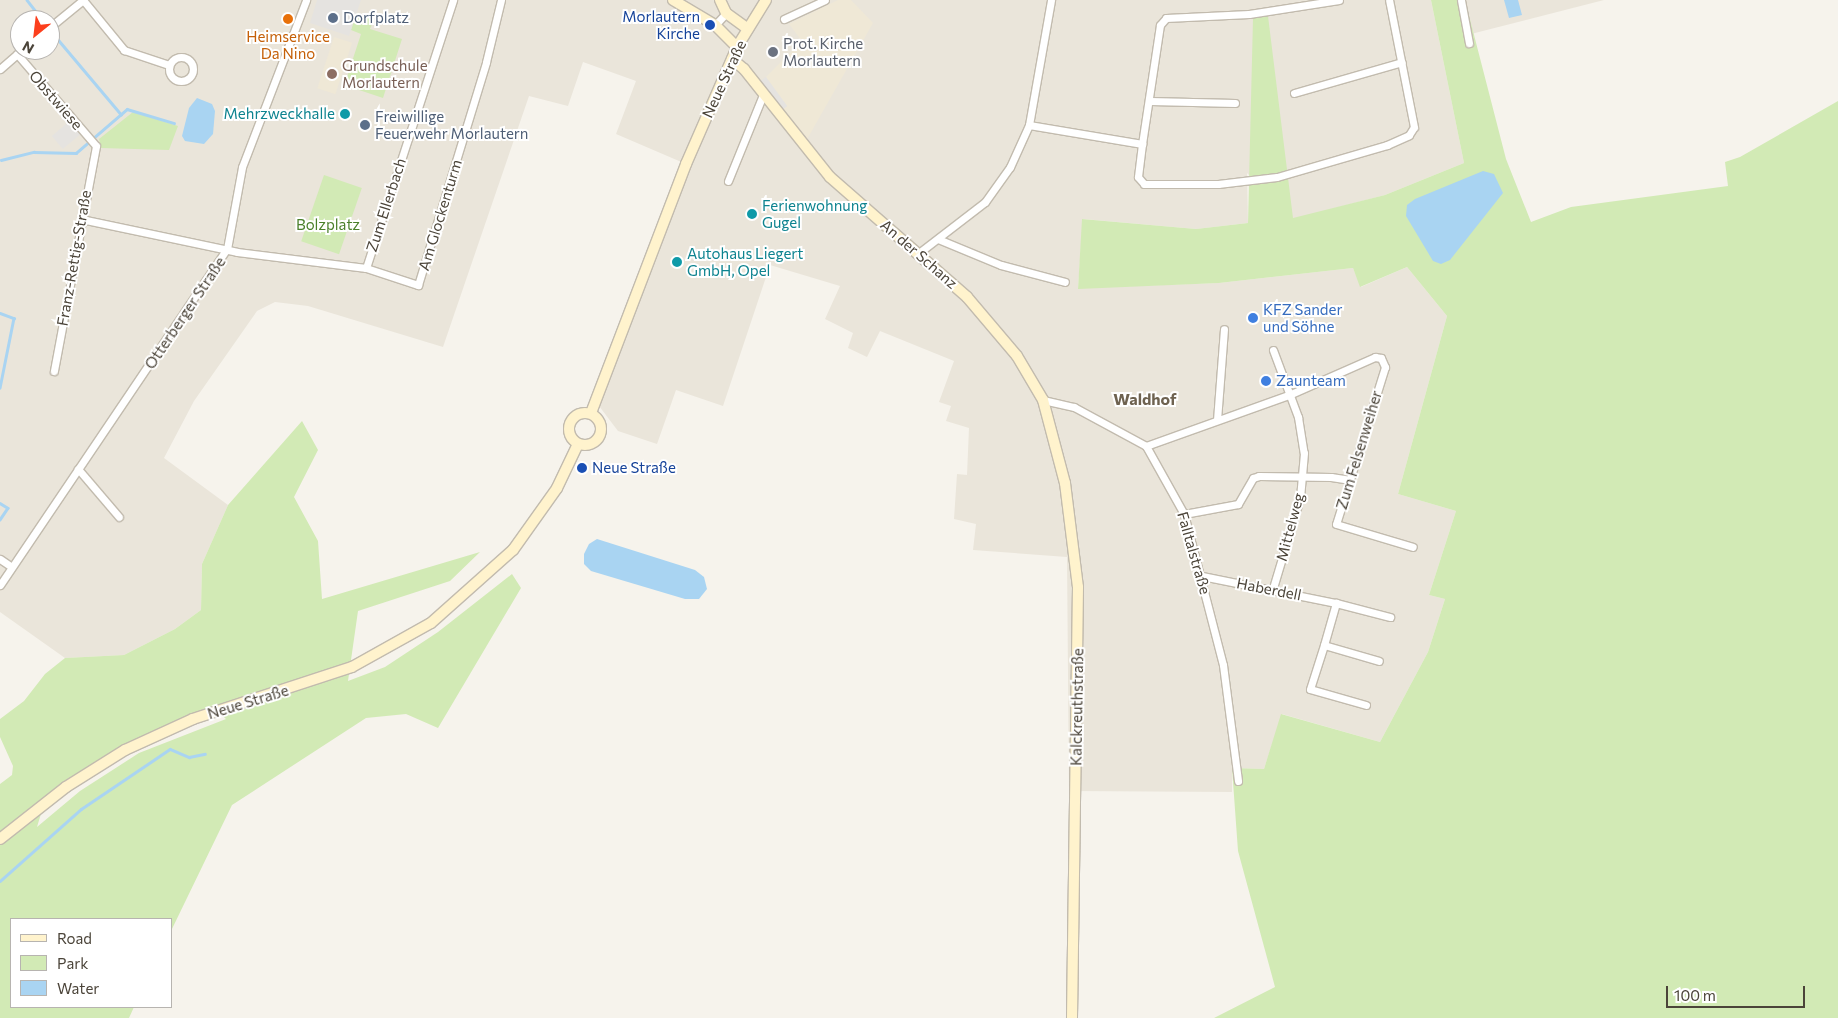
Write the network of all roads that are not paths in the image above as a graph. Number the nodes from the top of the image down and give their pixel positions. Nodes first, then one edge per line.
1 (83, 0) edge
2 (306, 0) edge
3 (454, 0) edge
4 (501, 0) edge
5 (673, 0) edge
6 (720, 0) edge
7 (766, 0) edge
8 (825, 0) edge
9 (1051, 0) edge
10 (1339, 0) edge
11 (1390, 0) edge
12 (1461, 0) edge
13 (726, 13) junction
14 (60, 19) edge
15 (784, 19) dead end
16 (715, 25) junction
17 (748, 29) junction
18 (1469, 43) dead end
19 (737, 47) junction
20 (732, 59) junction
21 (11, 60) edge
22 (26, 60) edge
23 (1402, 62) junction
24 (169, 65) dead end
25 (0, 69) edge
26 (1294, 93) dead end
27 (762, 95) junction
28 (1150, 101) junction
29 (1235, 103) dead end
30 (1029, 125) junction
31 (1142, 144) junction
32 (96, 146) joint
33 (728, 181) dead end
34 (81, 219) junction
35 (938, 239) junction
36 (227, 248) junction
37 (920, 252) junction
38 (366, 268) junction
39 (1065, 282) dead end
40 (1224, 329) dead end
41 (1273, 350) dead end
42 (54, 371) dead end
43 (1291, 394) junction
44 (1043, 400) junction
45 (591, 413) junction
46 (1217, 420) junction
47 (578, 444) junction
48 (1146, 446) junction
49 (78, 469) junction
50 (1302, 477) junction
51 (1349, 480) junction
52 (1184, 514) junction
53 (119, 517) dead end
54 (1413, 547) dead end
55 (0, 559) edge
56 (12, 567) junction
57 (1202, 576) junction
58 (0, 586) edge
59 (1273, 588) junction
60 (1336, 603) junction
61 (1390, 617) dead end
62 (1324, 645) junction
63 (1378, 662) dead end
64 (1366, 705) dead end
65 (1238, 781) dead end
66 (0, 839) edge
67 (1072, 1018) edge

1 - 14 street
1 - 24 street
2 - 36 street, Otterberger Straße
3 - 38 street, Zum Ellerbach
4 - 38 street, Am Glockenturm
5 - 16 main road
6 - 13 main road
7 - 17 main road, Neue Straße
8 - 15 street
9 - 30 street
10 - 28 street
11 - 23 street
12 - 18 street
13 - 16 street
13 - 17 main road
16 - 19 main road
17 - 19 main road, Neue Straße
19 - 20 main road, Neue Straße
20 - 27 main road, An der Schanz
20 - 45 main road, Neue Straße
21 - 25 street
22 - 32 street, Obstwiese
23 - 26 street
23 - 31 street
27 - 33 street
27 - 37 main road, An der Schanz
28 - 29 street
28 - 31 street
30 - 31 street
30 - 35 street
32 - 34 street, Franz-Rettig-Straße
34 - 36 street
34 - 42 street, Franz-Rettig-Straße
35 - 37 street
35 - 39 street
36 - 38 street
36 - 49 street, Otterberger Straße
37 - 44 main road, An der Schanz
40 - 46 street
41 - 43 street, Mittelweg
43 - 46 street
43 - 50 street, Mittelweg
43 - 51 street, Zum Felsenweiher
44 - 48 street
44 - 67 main road, Kalckreuthstraße
45 - 47 main road
45 - 47 main road
46 - 48 street
47 - 66 main road, Neue Straße
48 - 52 street, Falltalstraße
49 - 53 street
49 - 56 street, Otterberger Straße
50 - 51 street
50 - 52 street
50 - 59 street, Mittelweg
51 - 54 street, Zum Felsenweiher
52 - 57 street, Falltalstraße
55 - 56 street
56 - 58 street, Otterberger Straße
57 - 59 street, Haberdell
57 - 65 street, Falltalstraße
59 - 60 street, Haberdell
60 - 61 street, Haberdell
60 - 62 street
62 - 63 street
62 - 64 street

